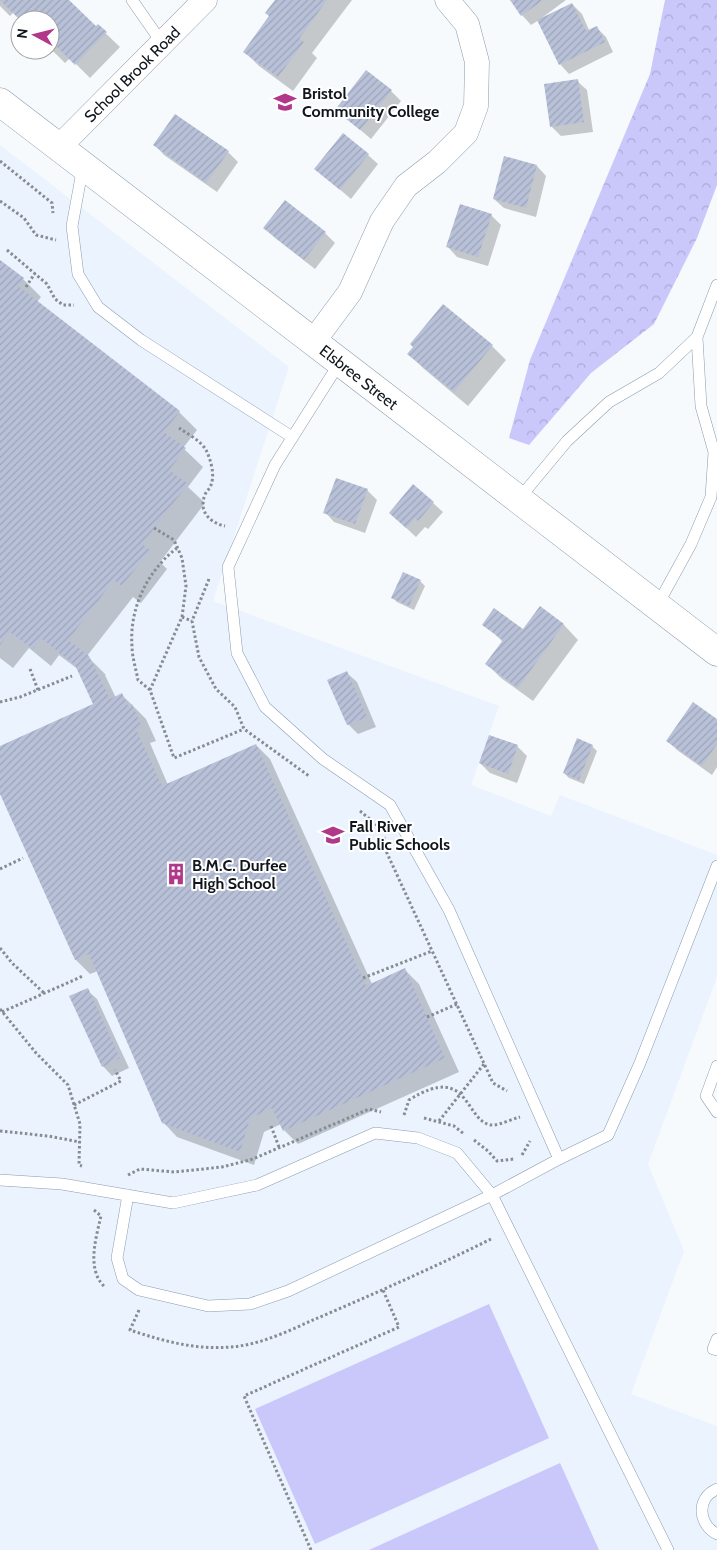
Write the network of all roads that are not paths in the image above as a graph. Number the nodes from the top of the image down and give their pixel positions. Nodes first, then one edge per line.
1 (132, 0) edge
2 (205, 0) edge
3 (447, 0) edge
4 (162, 44) junction
5 (0, 102) edge
6 (58, 147) junction
7 (83, 166) junction
8 (717, 285) edge
9 (697, 337) junction
10 (313, 342) junction
11 (340, 362) junction
12 (292, 437) junction
13 (518, 500) junction
14 (656, 606) junction
15 (717, 652) edge
16 (717, 866) edge
17 (717, 1066) edge
18 (717, 1112) edge
19 (559, 1159) junction
20 (0, 1180) edge
21 (128, 1195) junction
22 (492, 1195) junction
23 (717, 1340) edge
24 (717, 1350) edge
25 (717, 1489) edge
26 (717, 1534) edge
27 (668, 1550) edge

1 - 4 lane
2 - 4 street, School Brook Road
3 - 10 street
4 - 6 street, School Brook Road
5 - 6 street, Elsbree Street
6 - 7 street, Elsbree Street
7 - 10 street, Elsbree Street
7 - 12 lane
8 - 9 lane
9 - 13 lane
9 - 14 lane
10 - 11 street, Elsbree Street
11 - 12 lane
11 - 13 street, Elsbree Street
12 - 19 lane
13 - 14 street, Elsbree Street
14 - 15 street, Elsbree Street
16 - 19 lane
17 - 18 lane
19 - 22 lane
20 - 21 lane
21 - 22 lane
21 - 22 lane
22 - 27 lane
23 - 24 lane
25 - 26 lane

